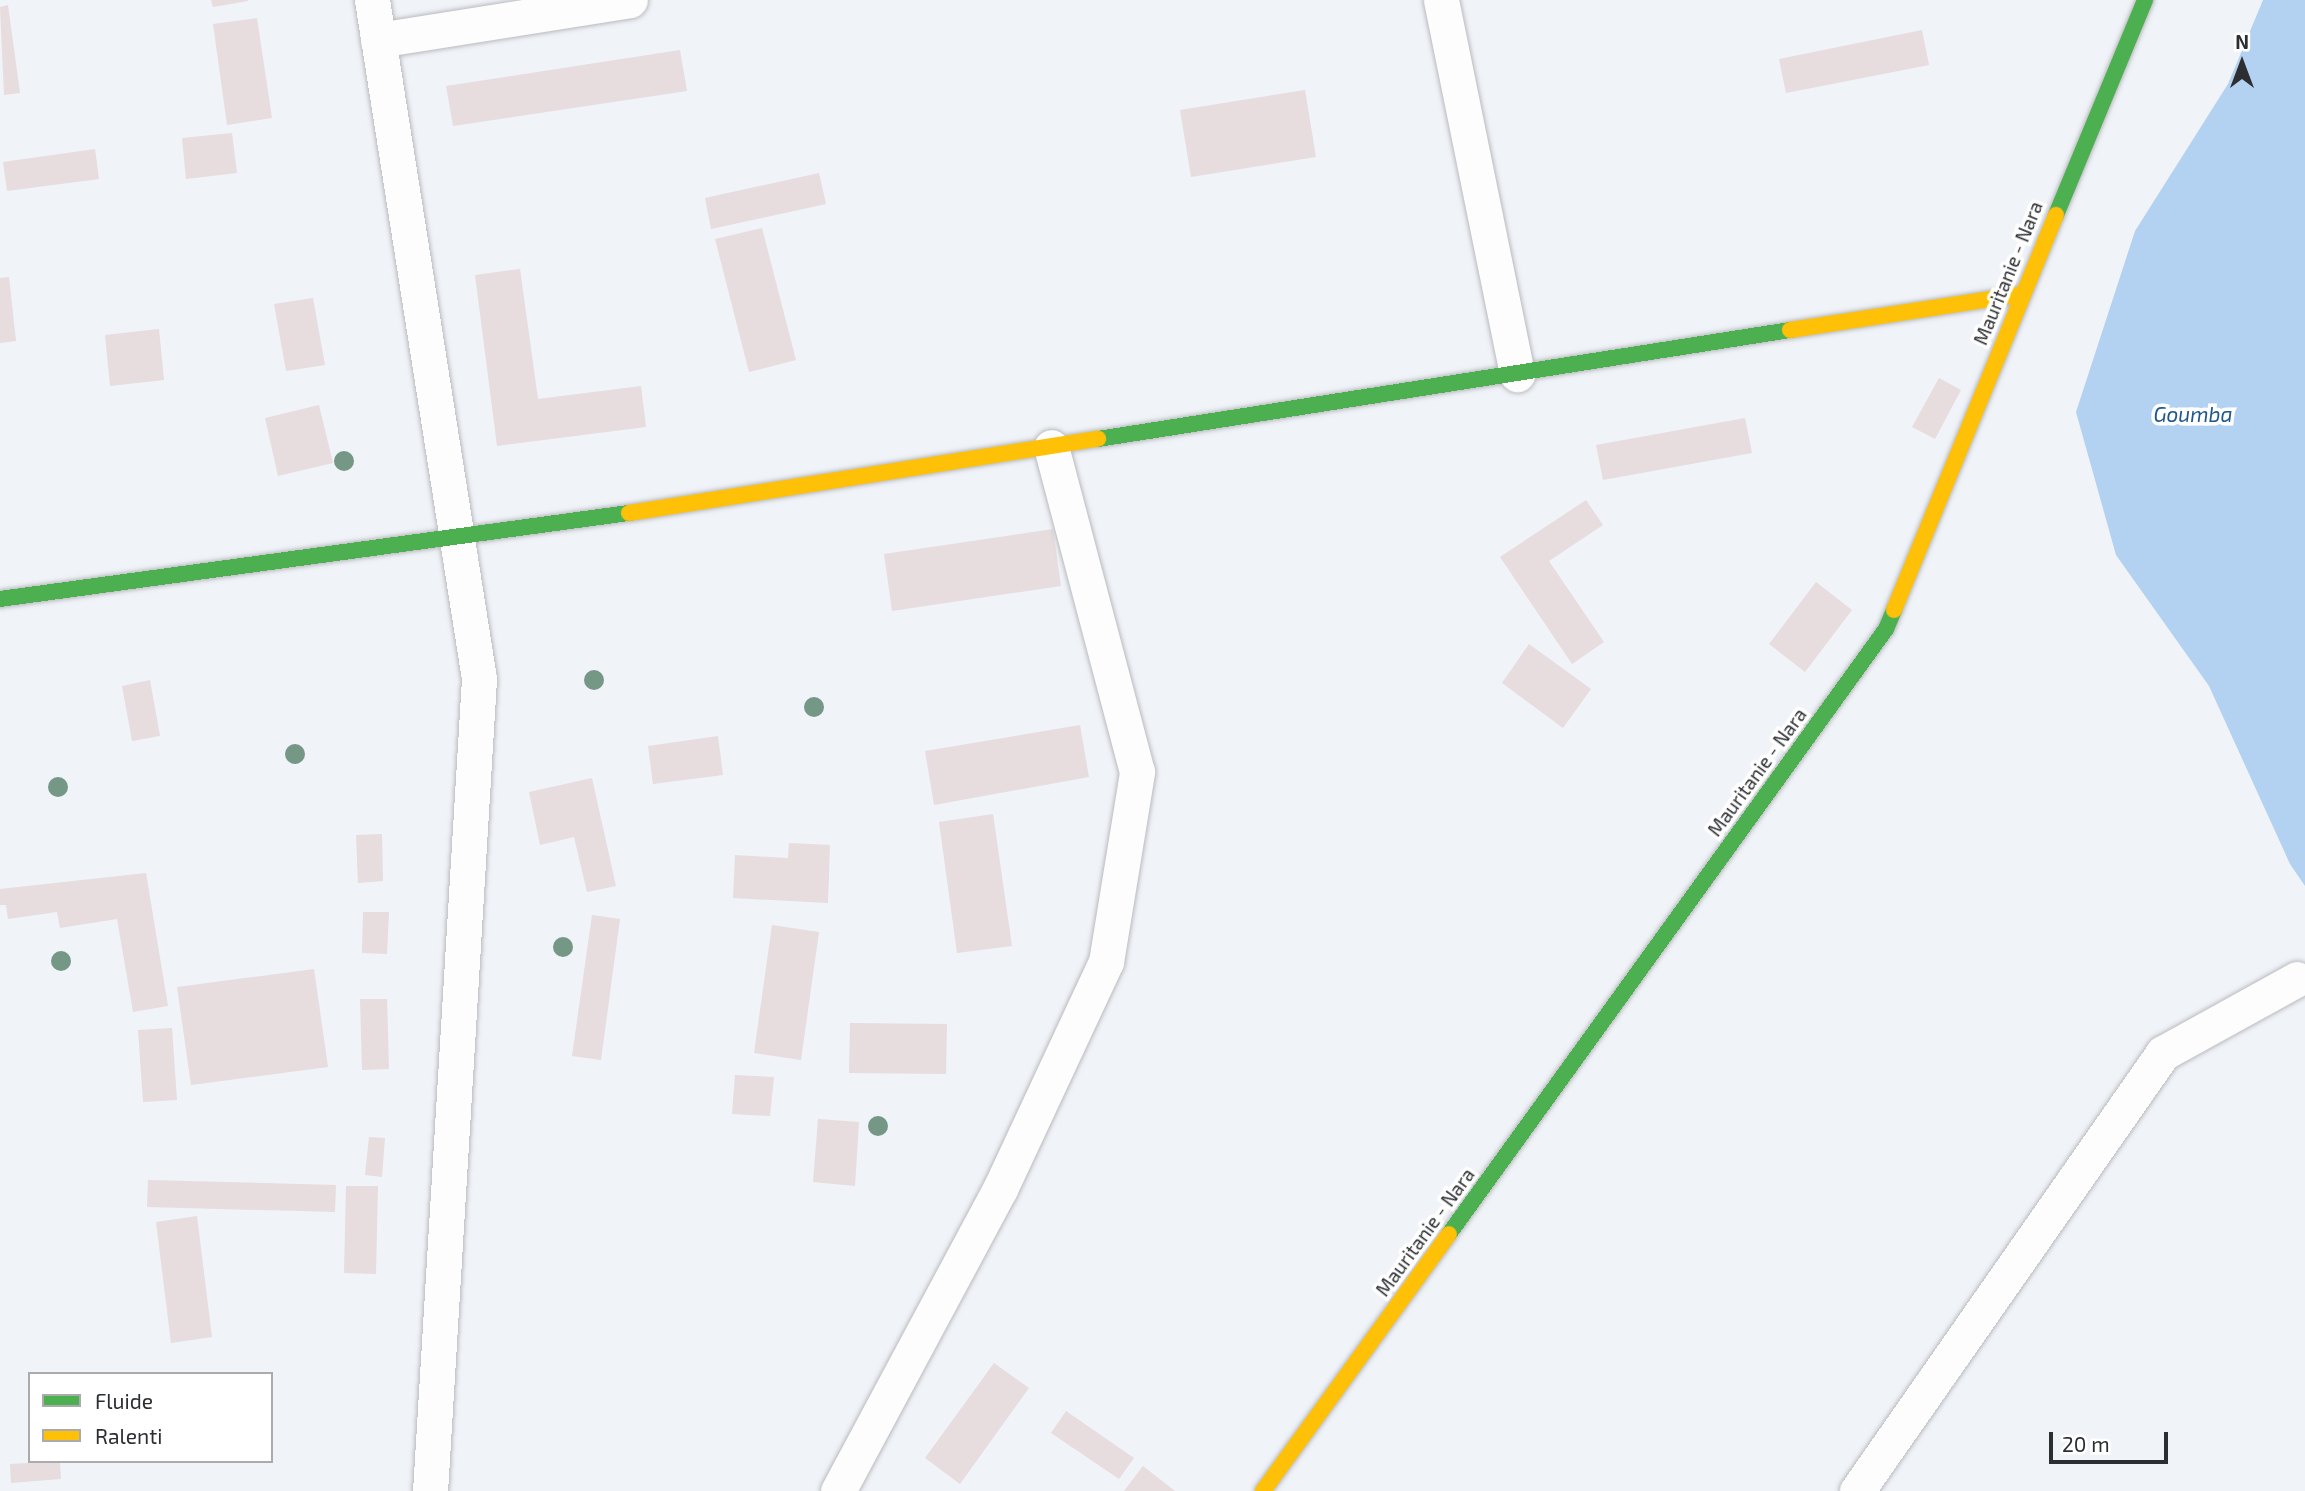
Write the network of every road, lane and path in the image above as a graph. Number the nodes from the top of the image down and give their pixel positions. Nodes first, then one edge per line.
1 (372, 0) edge
2 (630, 0) edge
3 (1441, 0) edge
4 (2145, 0) edge
5 (378, 40) junction
6 (2022, 294) junction
7 (1517, 374) junction
8 (1051, 447) junction
9 (457, 540) junction
10 (0, 599) edge
11 (2297, 979) dead end
12 (430, 1491) edge
13 (838, 1491) edge
14 (1264, 1491) edge
15 (1857, 1491) edge

1 - 5 street
2 - 5 street
3 - 7 street
4 - 6 street, Mauritanie - Nara
5 - 9 street
6 - 7 street
6 - 14 street, Mauritanie - Nara
7 - 8 street
8 - 9 street
8 - 13 street
9 - 10 street
9 - 12 street
11 - 15 street

